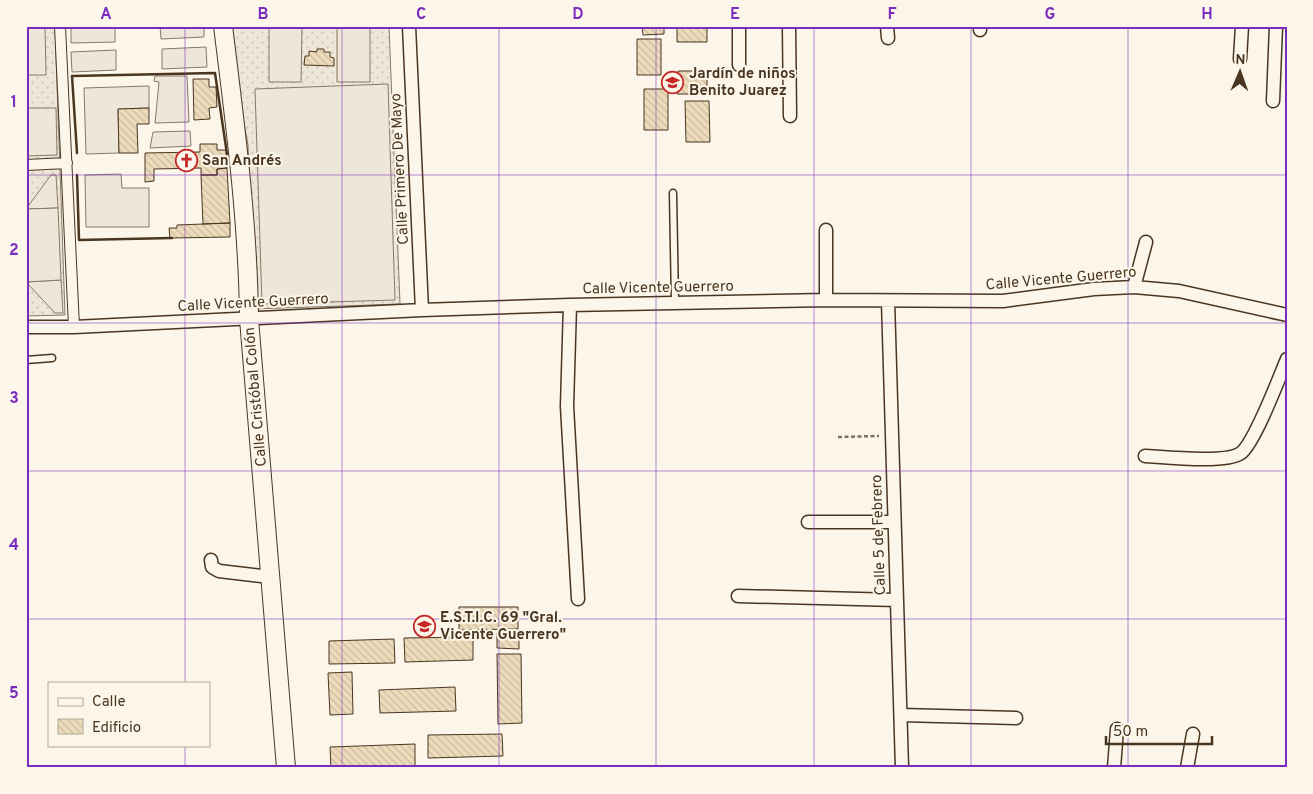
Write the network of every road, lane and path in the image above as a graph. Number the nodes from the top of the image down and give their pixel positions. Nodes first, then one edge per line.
1 (60, 26) edge
2 (223, 26) edge
3 (409, 26) edge
4 (739, 26) edge
5 (789, 26) edge
6 (1242, 26) edge
7 (1276, 26) edge
8 (1240, 59) dead end
9 (739, 65) dead end
10 (1273, 101) dead end
11 (790, 116) dead end
12 (67, 163) junction
13 (26, 165) edge
14 (673, 193) dead end
15 (826, 230) dead end
16 (1146, 242) dead end
17 (1134, 287) junction
18 (826, 300) junction
19 (888, 301) junction
20 (675, 303) junction
21 (570, 305) junction
22 (422, 310) junction
23 (1287, 315) edge
24 (249, 319) junction
25 (26, 327) edge
26 (74, 327) junction
27 (52, 358) dead end
28 (1287, 359) edge
29 (26, 360) edge
30 (891, 436) junction
31 (838, 437) dead end
32 (1145, 456) dead end
33 (808, 522) dead end
34 (894, 522) junction
35 (211, 560) dead end
36 (270, 577) junction
37 (738, 596) dead end
38 (578, 599) dead end
39 (897, 600) junction
40 (901, 715) junction
41 (1016, 718) dead end
42 (1117, 729) dead end
43 (1193, 734) dead end
44 (286, 768) edge
45 (902, 768) edge
46 (1114, 768) edge
47 (1187, 768) edge

1 - 12 street
2 - 24 main road, Calle Cristóbal Colón
3 - 22 street, Calle Primero De Mayo
4 - 9 street
5 - 11 street
6 - 8 street
7 - 10 street
12 - 13 street
12 - 26 street
14 - 20 lane
15 - 18 street
16 - 17 street
17 - 19 street, Calle Vicente Guerrero
17 - 23 street, Calle Vicente Guerrero
18 - 19 street, Calle Vicente Guerrero
18 - 20 street, Calle Vicente Guerrero
19 - 30 street, Calle 5 de Febrero
20 - 21 street, Calle Vicente Guerrero
21 - 22 street, Calle Vicente Guerrero
21 - 38 street
22 - 24 street, Calle Vicente Guerrero
24 - 26 street, Calle Vicente Guerrero
24 - 36 main road, Calle Cristóbal Colón
25 - 26 street, Calle Vicente Guerrero
27 - 29 lane
28 - 32 street
30 - 31 path
30 - 34 street, Calle 5 de Febrero
33 - 34 street
34 - 39 street, Calle 5 de Febrero
35 - 36 street
36 - 44 main road, Calle Cristóbal Colón
37 - 39 street
39 - 40 street, Calle 5 de Febrero
40 - 41 street
40 - 45 street, Calle 5 de Febrero
42 - 46 street
43 - 47 street

